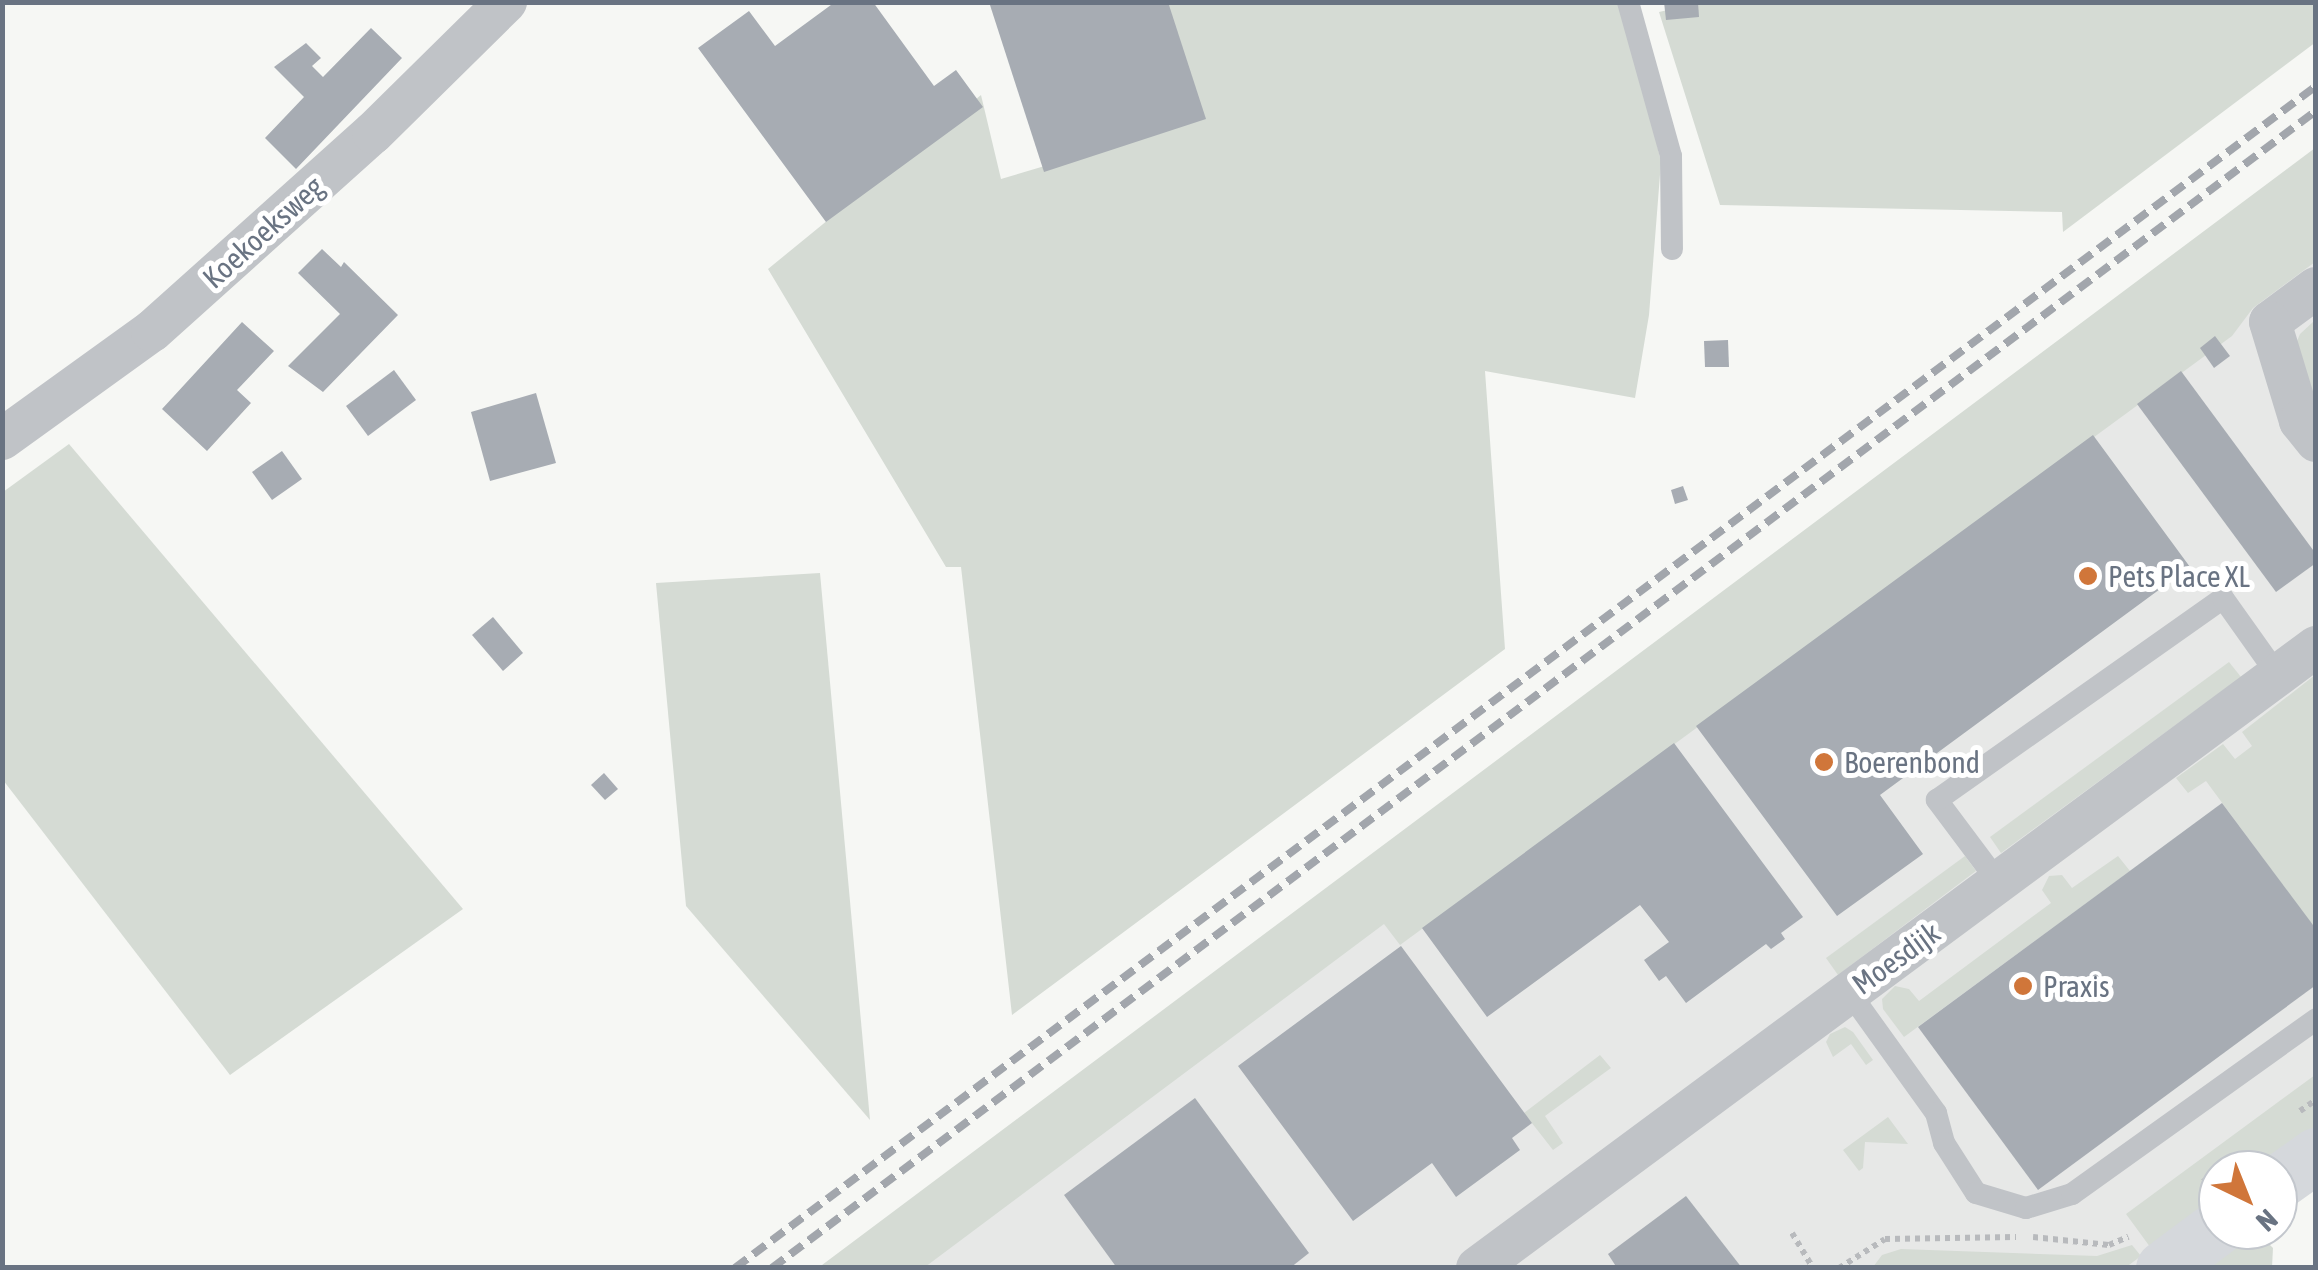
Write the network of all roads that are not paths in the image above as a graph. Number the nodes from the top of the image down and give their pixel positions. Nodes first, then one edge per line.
1 (506, 2) edge
2 (1628, 2) edge
3 (1672, 249) dead end
4 (2316, 288) edge
5 (2, 439) edge
6 (2316, 441) edge
7 (2316, 647) edge
8 (2277, 674) junction
9 (2000, 882) junction
10 (1849, 992) junction
11 (2316, 1020) edge
12 (2198, 1242) edge
13 (1476, 1268) edge
14 (2163, 1268) edge

1 - 5 street, Koekoeksweg
2 - 3 lane
4 - 6 street
7 - 8 street, Moesdijk
8 - 9 street, Moesdijk
8 - 9 lane
9 - 10 street, Moesdijk
10 - 11 lane
10 - 13 street, Moesdijk
12 - 14 main road

